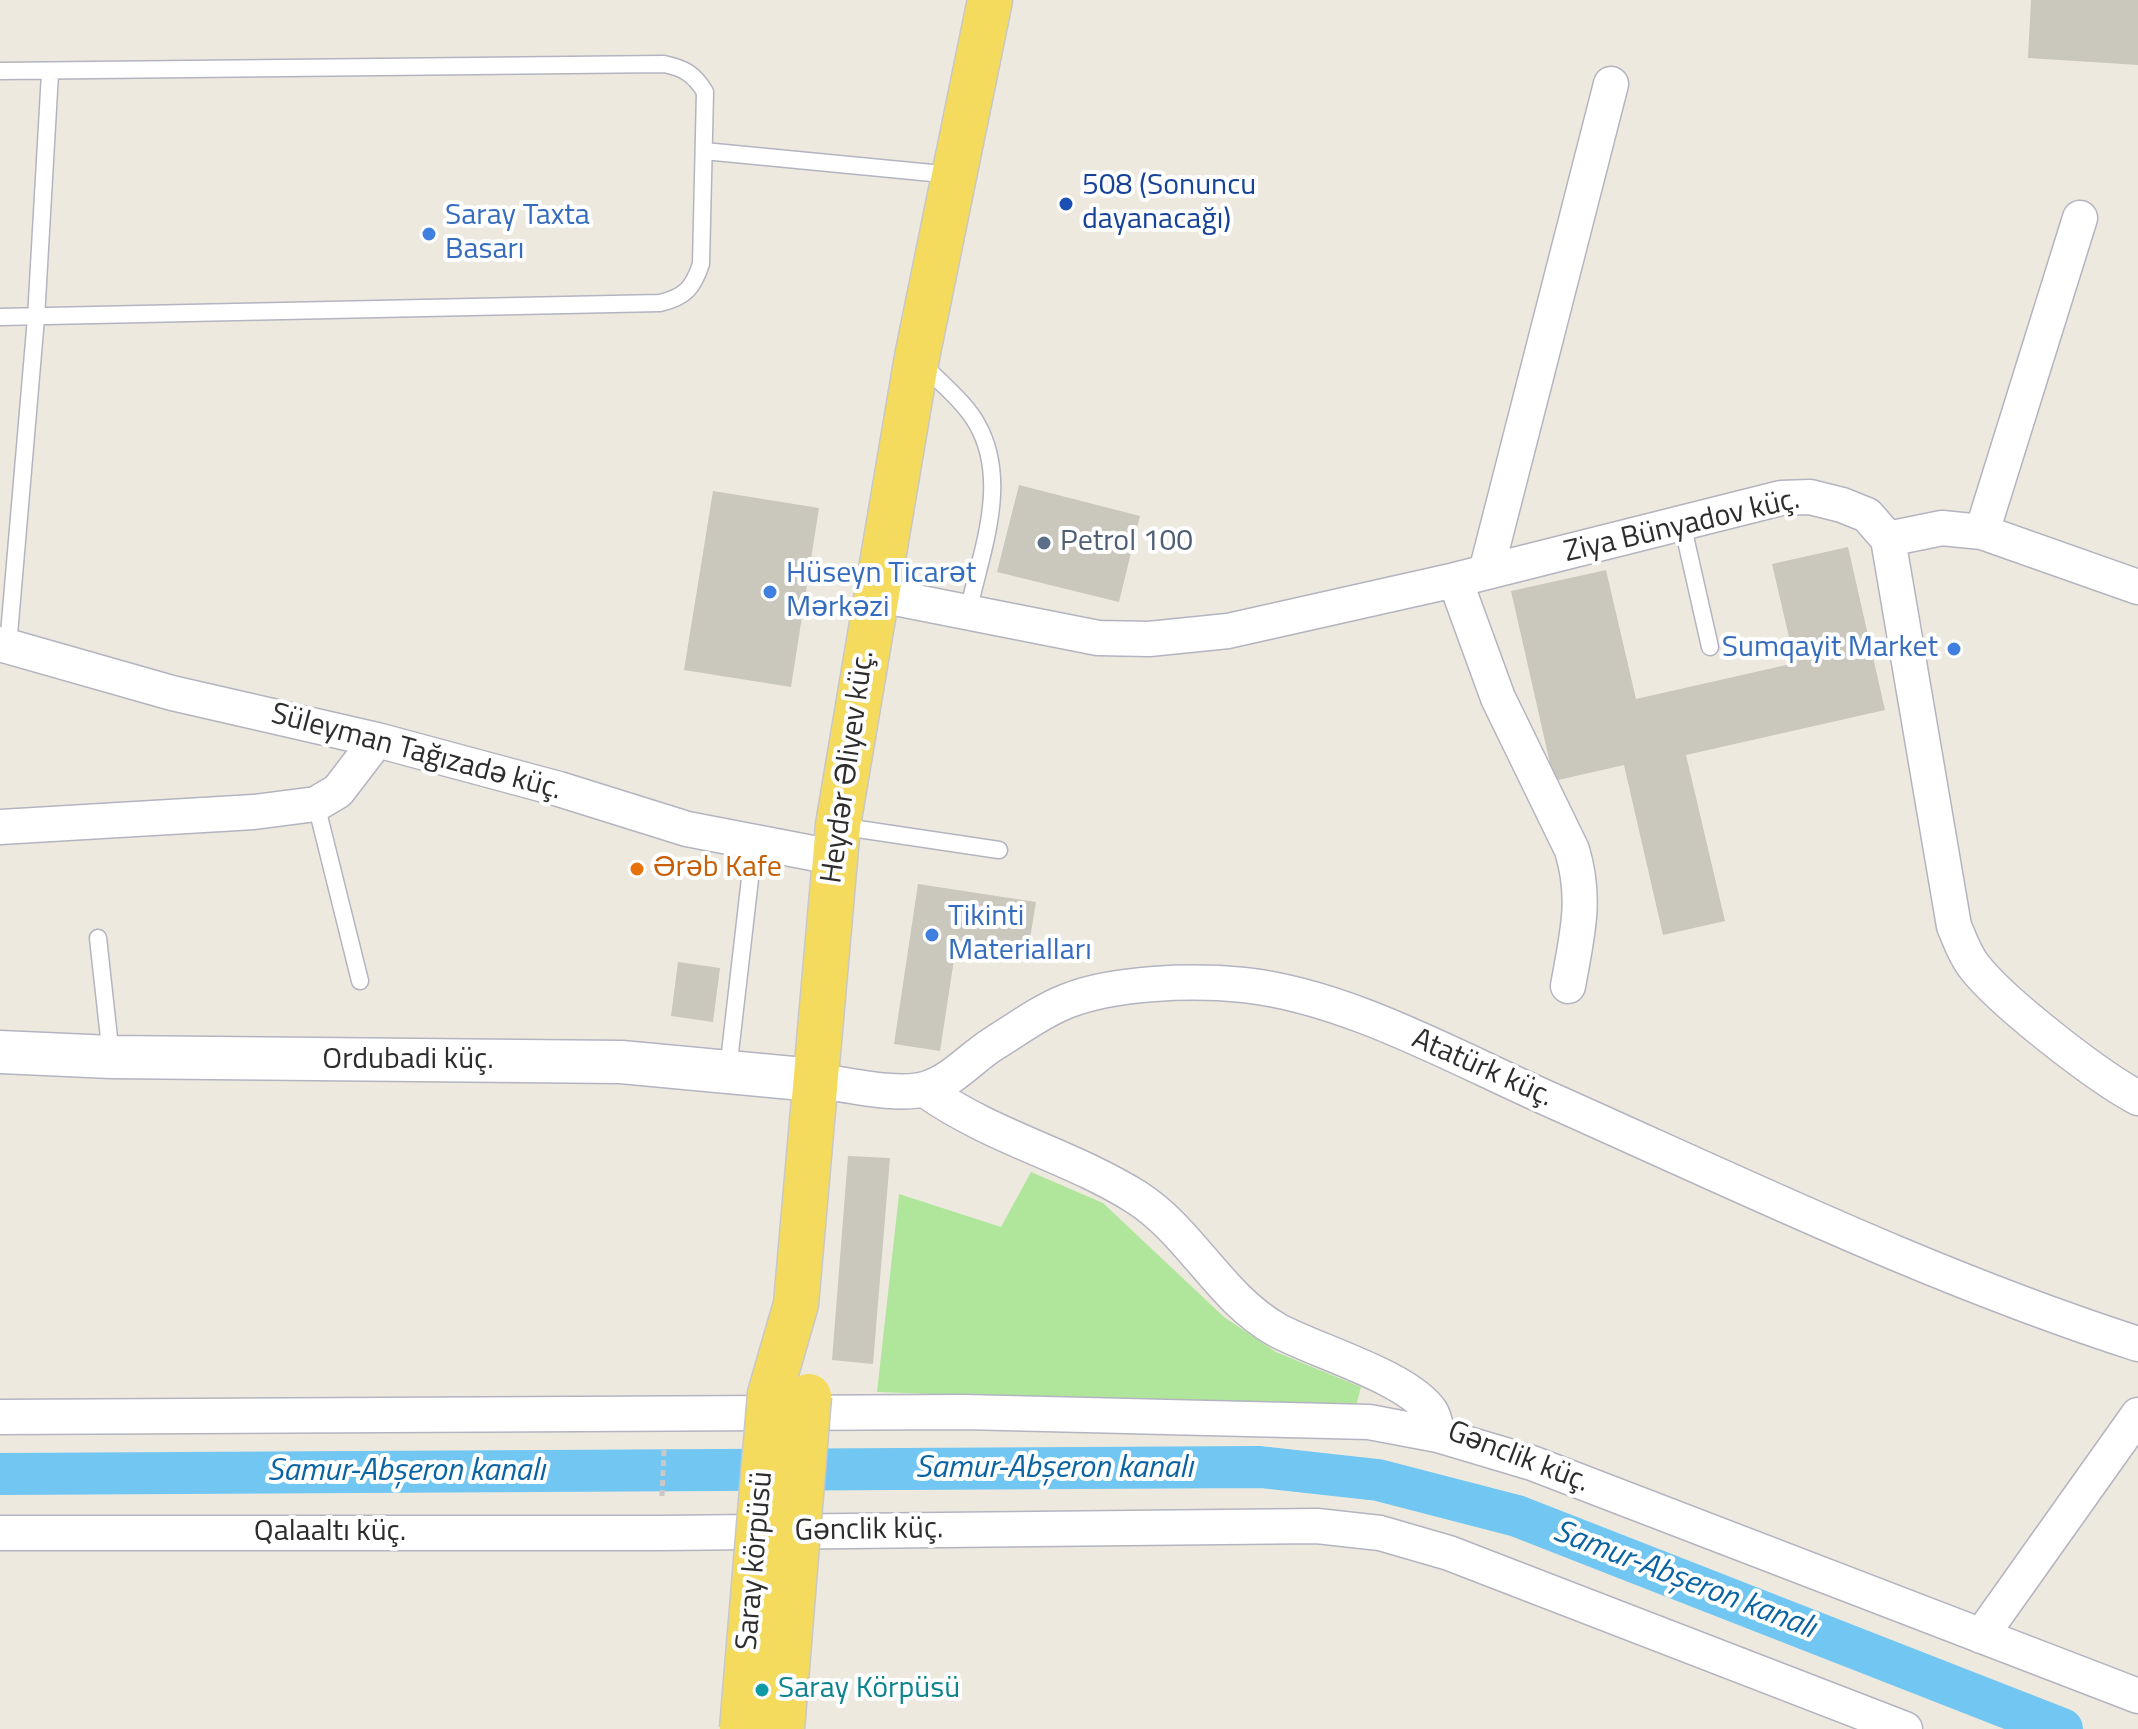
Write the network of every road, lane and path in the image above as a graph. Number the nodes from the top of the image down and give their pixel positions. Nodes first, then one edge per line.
1 (990, 0) edge
2 (0, 71) edge
3 (50, 73) junction
4 (1611, 84) dead end
5 (704, 151) junction
6 (955, 175) junction
7 (2080, 218) dead end
8 (0, 317) edge
9 (36, 318) junction
10 (917, 357) junction
11 (1682, 523) junction
12 (1982, 532) junction
13 (1888, 539) junction
14 (1470, 576) junction
15 (2138, 587) edge
16 (875, 594) junction
17 (968, 612) junction
18 (4, 645) edge
19 (1710, 647) dead end
20 (377, 740) junction
21 (316, 804) junction
22 (0, 827) edge
23 (835, 841) junction
24 (754, 844) junction
25 (999, 850) dead end
26 (98, 938) dead end
27 (360, 981) dead end
28 (1568, 986) dead end
29 (0, 1052) edge
30 (111, 1057) junction
31 (728, 1070) junction
32 (814, 1080) junction
33 (925, 1090) junction
34 (2138, 1098) edge
35 (2138, 1344) edge
36 (789, 1395) junction
37 (666, 1414) junction
38 (2138, 1415) edge
39 (0, 1417) edge
40 (1438, 1435) junction
41 (0, 1533) edge
42 (661, 1533) junction
43 (1981, 1636) junction
44 (2138, 1696) edge
45 (742, 1729) edge
46 (782, 1729) edge
47 (1905, 1729) edge

1 - 6 main road, Heydər Əliyev küç.
2 - 3 lane
3 - 5 lane
3 - 9 lane
4 - 14 street
5 - 6 lane
5 - 9 lane
6 - 10 main road, Heydər Əliyev küç.
7 - 12 street
8 - 9 lane
9 - 18 lane
10 - 16 main road, Heydər Əliyev küç.
10 - 17 lane
11 - 13 street, Ziya Bünyadov küç.
11 - 14 street, Ziya Bünyadov küç.
11 - 19 lane
12 - 13 street
12 - 15 street
13 - 34 street
14 - 17 street, Ziya Bünyadov küç.
14 - 28 street
16 - 17 street, Ziya Bünyadov küç.
16 - 23 main road, Heydər Əliyev küç.
18 - 20 street, Süleyman Tağızadə küç.
20 - 21 street
20 - 24 street, Süleyman Tağızadə küç.
21 - 22 street
21 - 27 lane
23 - 24 street, Süleyman Tağızadə küç.
23 - 25 lane
23 - 32 main road, Heydər Əliyev küç.
24 - 31 lane
26 - 30 lane
29 - 30 street, Ordubadi küç.
30 - 31 street, Ordubadi küç.
31 - 32 street, Ordubadi küç.
32 - 33 street
32 - 36 main road, Heydər Əliyev küç.
33 - 35 street, Atatürk küç.
33 - 40 street, Gənclik küç.
36 - 45 main road, Saray körpüsü, bridge
36 - 46 main road, Saray körpüsü, bridge
37 - 39 street
37 - 40 street
37 - 42 path
38 - 43 street
40 - 43 street, Gənclik küç.
41 - 42 street, Qalaaltı küç.
42 - 47 street, Gənclik küç.
43 - 44 street, Gənclik küç.

